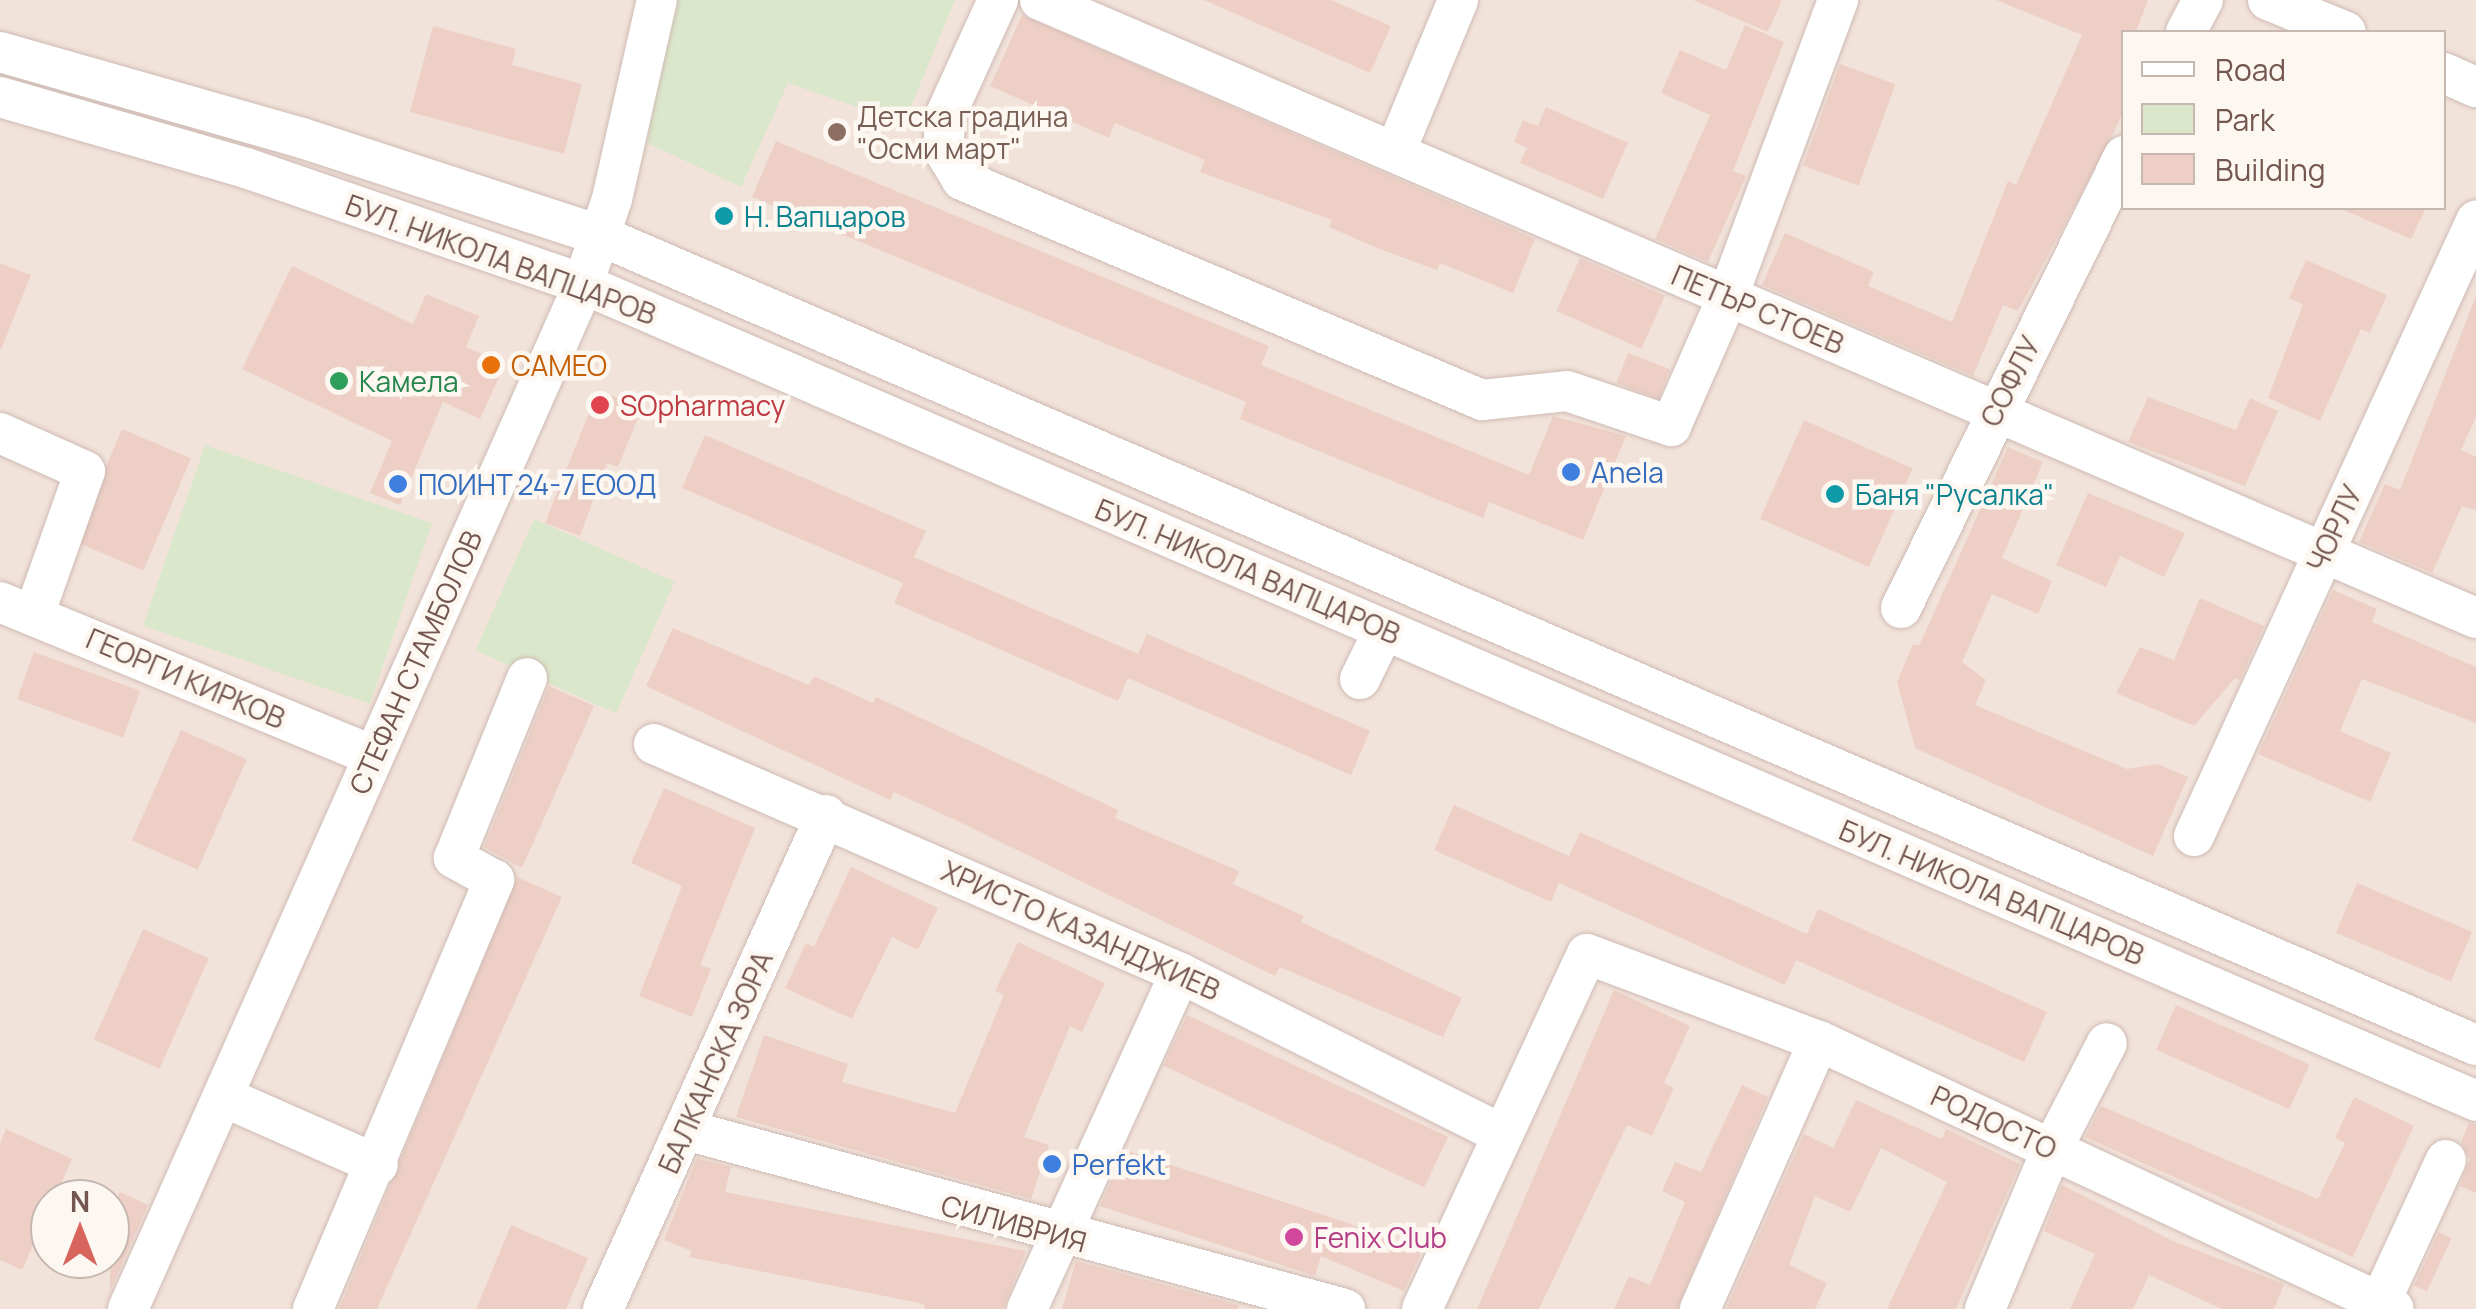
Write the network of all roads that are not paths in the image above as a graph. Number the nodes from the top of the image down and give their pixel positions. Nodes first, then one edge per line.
1 (657, 0) edge
2 (998, 0) edge
3 (1040, 0) edge
4 (1838, 0) edge
5 (2202, 0) edge
6 (2268, 0) edge
7 (1452, 2) edge
8 (2187, 30) edge
9 (2341, 30) edge
10 (0, 52) edge
11 (2446, 74) edge
12 (2476, 87) edge
13 (0, 97) edge
14 (1396, 150) junction
15 (2121, 162) edge
16 (2476, 221) edge
17 (600, 236) junction
18 (583, 284) junction
19 (1728, 296) junction
20 (1994, 411) junction
21 (0, 432) edge
22 (2322, 552) junction
23 (1901, 608) dead end
24 (17, 609) edge
25 (2476, 618) edge
26 (1384, 630) junction
27 (527, 678) dead end
28 (1360, 678) dead end
29 (654, 744) dead end
30 (372, 755) junction
31 (826, 815) junction
32 (2194, 836) dead end
33 (1180, 973) junction
34 (1820, 1041) junction
35 (2107, 1043) dead end
36 (2476, 1044) edge
37 (224, 1097) junction
38 (2476, 1101) edge
39 (686, 1130) junction
40 (1500, 1132) junction
41 (2052, 1150) junction
42 (2446, 1160) dead end
43 (378, 1164) junction
44 (1057, 1236) junction
45 (2384, 1307) edge
46 (128, 1309) edge
47 (313, 1309) edge
48 (603, 1309) edge
49 (1026, 1309) edge
50 (1345, 1309) edge
51 (1422, 1309) edge
52 (1700, 1309) edge
53 (1985, 1309) edge

1 - 17 street, СТЕФАН СТАМБОЛОВ
2 - 19 street
3 - 14 street, ПЕТЪР СТОЕВ
4 - 19 street
5 - 8 street
6 - 9 street
7 - 14 street
10 - 17 street, БУЛ. НИКОЛА ВАПЦАРОВ
11 - 12 street
13 - 18 street, БУЛ. НИКОЛА ВАПЦАРОВ
14 - 19 street, ПЕТЪР СТОЕВ
15 - 20 street, СОФЛУ
16 - 22 street, ЧОРЛУ
17 - 18 street, СТЕФАН СТАМБОЛОВ
17 - 36 street, БУЛ. НИКОЛА ВАПЦАРОВ
18 - 26 street, БУЛ. НИКОЛА ВАПЦАРОВ
18 - 30 street, СТЕФАН СТАМБОЛОВ
19 - 20 street, ПЕТЪР СТОЕВ
20 - 22 street, ПЕТЪР СТОЕВ
20 - 23 street, СОФЛУ
21 - 24 street
22 - 25 street, ПЕТЪР СТОЕВ
22 - 32 street, ЧОРЛУ
24 - 30 street, ГЕОРГИ КИРКОВ
26 - 28 street
26 - 38 street, БУЛ. НИКОЛА ВАПЦАРОВ
27 - 43 street
29 - 31 street, ХРИСТО КАЗАНДЖИЕВ
30 - 37 street, СТЕФАН СТАМБОЛОВ
31 - 33 street, ХРИСТО КАЗАНДЖИЕВ
31 - 39 street, БАЛКАНСКА ЗОРА
33 - 40 street, ХРИСТО КАЗАНДЖИЕВ
33 - 44 street
34 - 40 street, РОДОСТО
34 - 41 street, РОДОСТО
34 - 52 street
35 - 41 street
37 - 43 street
37 - 46 street, СТЕФАН СТАМБОЛОВ
39 - 44 street, СИЛИВРИЯ
39 - 48 street, БАЛКАНСКА ЗОРА
40 - 51 street
41 - 45 street, РОДОСТО
41 - 53 street
42 - 45 street
43 - 47 street
44 - 49 street
44 - 50 street, СИЛИВРИЯ

